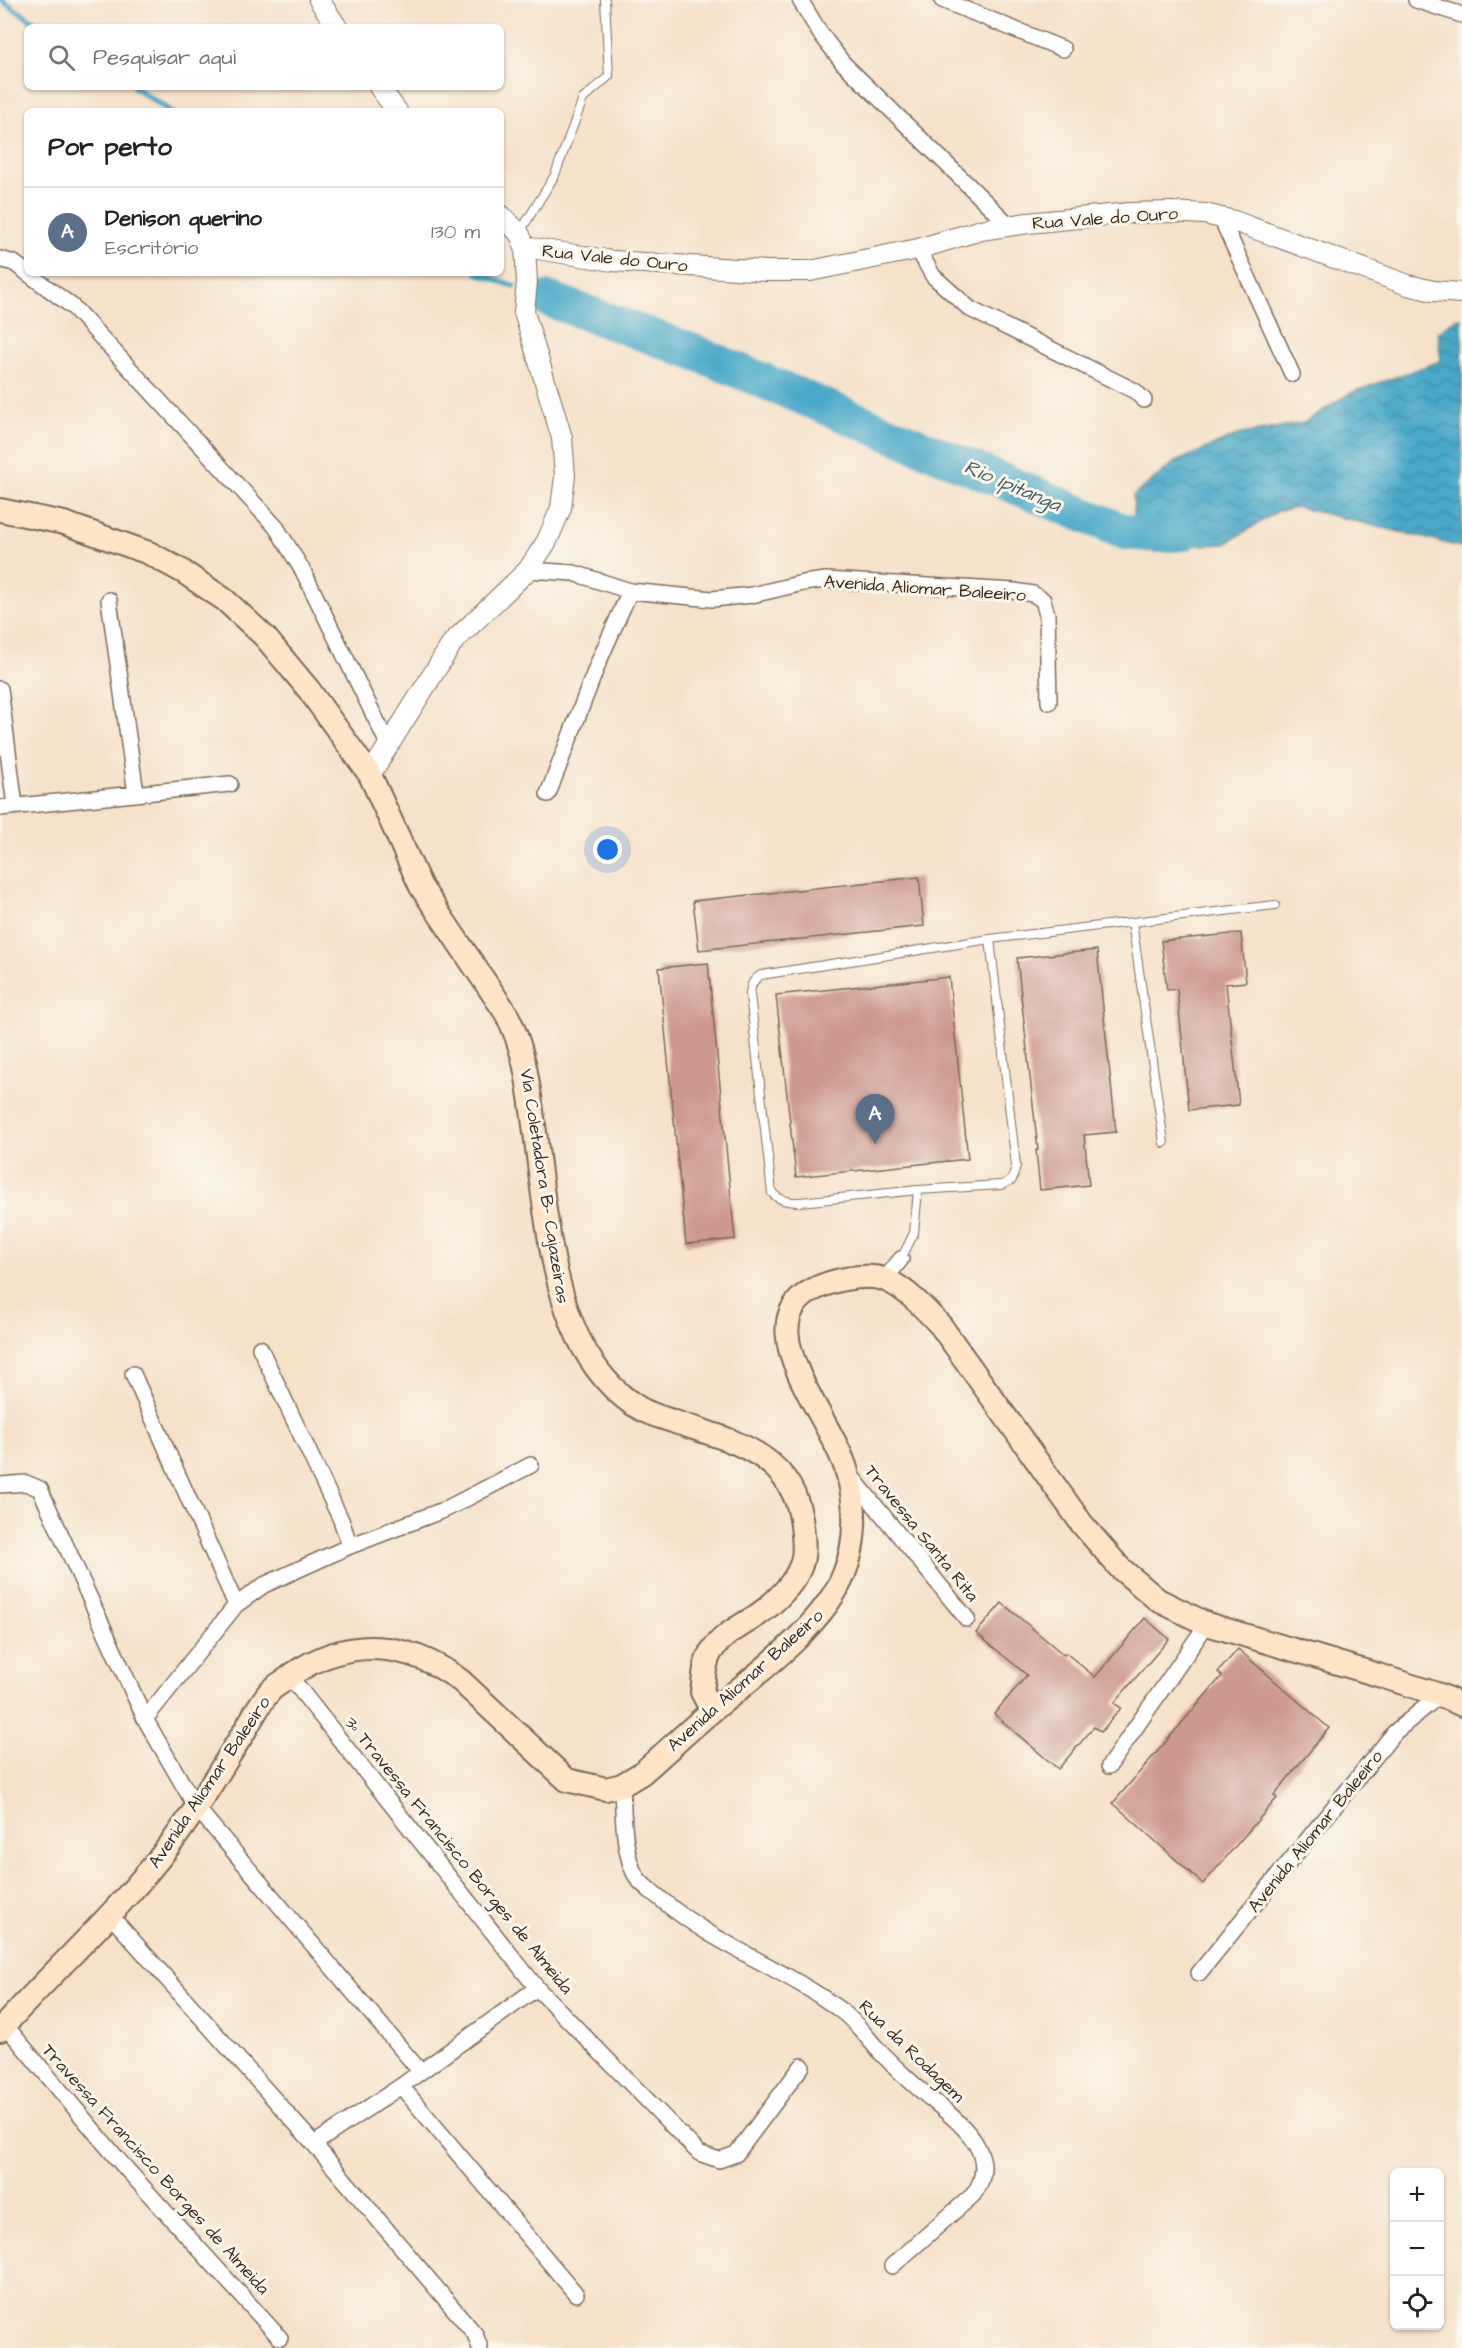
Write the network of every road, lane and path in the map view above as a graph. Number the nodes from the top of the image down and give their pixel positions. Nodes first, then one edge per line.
1 (319, 0) edge
2 (605, 0) edge
3 (800, 0) edge
4 (942, 0) edge
5 (1416, 0) edge
6 (1462, 15) edge
7 (335, 24) edge
8 (1063, 49) dead end
9 (381, 90) edge
10 (395, 108) edge
11 (1221, 218) junction
12 (504, 219) edge
13 (1010, 226) junction
14 (522, 240) junction
15 (918, 249) junction
16 (0, 259) edge
17 (24, 271) edge
18 (31, 276) edge
19 (1462, 293) edge
20 (1292, 374) dead end
21 (1144, 400) dead end
22 (0, 510) edge
23 (528, 570) junction
24 (630, 591) junction
25 (109, 600) dead end
26 (0, 689) edge
27 (1049, 702) dead end
28 (389, 746) junction
29 (370, 775) junction
30 (231, 784) dead end
31 (136, 794) junction
32 (548, 794) dead end
33 (8, 807) edge
34 (1275, 905) dead end
35 (1132, 922) junction
36 (990, 939) junction
37 (1164, 1143) dead end
38 (918, 1190) junction
39 (901, 1259) joint
40 (885, 1279) junction
41 (260, 1348) dead end
42 (133, 1374) dead end
43 (531, 1465) dead end
44 (847, 1472) junction
45 (0, 1485) edge
46 (350, 1546) junction
47 (236, 1605) junction
48 (967, 1619) dead end
49 (1207, 1624) junction
50 (290, 1677) junction
51 (711, 1695) junction
52 (1440, 1695) junction
53 (1462, 1705) edge
54 (145, 1719) junction
55 (1109, 1766) dead end
56 (622, 1785) junction
57 (195, 1808) junction
58 (110, 1915) junction
59 (1198, 1973) dead end
60 (537, 1988) junction
61 (2, 2027) edge
62 (802, 2066) dead end
63 (420, 2071) junction
64 (401, 2086) junction
65 (314, 2144) junction
66 (892, 2266) dead end
67 (576, 2294) dead end
68 (280, 2338) dead end
69 (480, 2348) edge

1 - 7 street
2 - 14 lane
3 - 13 street
4 - 8 street
5 - 6 street
9 - 10 street
11 - 13 street, Rua Vale do Ouro
11 - 19 street, Rua Vale do Ouro
11 - 20 street
12 - 14 street
13 - 15 street, Rua Vale do Ouro
14 - 15 street, Rua Vale do Ouro
14 - 23 street
15 - 21 street
16 - 17 street
18 - 28 street
22 - 29 main road, Via Coletadora B- Cajazeiras
23 - 24 street, Avenida Aliomar Baleeiro
23 - 28 street
24 - 27 street, Avenida Aliomar Baleeiro
24 - 32 street
25 - 31 street
26 - 33 street
28 - 29 street
29 - 51 main road, Via Coletadora B- Cajazeiras
30 - 31 street
31 - 33 street
34 - 35 lane
35 - 36 lane
35 - 37 lane
36 - 38 lane
36 - 38 lane
38 - 39 lane
39 - 40 street
40 - 44 main road, Avenida Aliomar Baleeiro
40 - 49 main road
41 - 46 street
42 - 47 street
43 - 46 street
44 - 48 street, Travessa Santa Rita
44 - 51 main road, Avenida Aliomar Baleeiro
45 - 54 street
46 - 47 street
47 - 54 street
49 - 52 main road
49 - 55 street
50 - 56 main road, Avenida Aliomar Baleeiro
50 - 57 main road, Avenida Aliomar Baleeiro
50 - 60 street, 3ª Travessa Francisco Borges de Almeida
51 - 56 main road, Avenida Aliomar Baleeiro
52 - 53 main road
52 - 59 street, Avenida Aliomar Baleeiro
54 - 57 street
56 - 66 street, Rua da Rodagem
57 - 58 main road, Avenida Aliomar Baleeiro
57 - 63 street
58 - 61 main road, Avenida Aliomar Baleeiro
58 - 65 street
60 - 62 street, 3ª Travessa Francisco Borges de Almeida
60 - 63 street
61 - 68 street, Travessa Francisco Borges de Almeida
63 - 64 street
64 - 65 street
64 - 67 street
65 - 69 street

